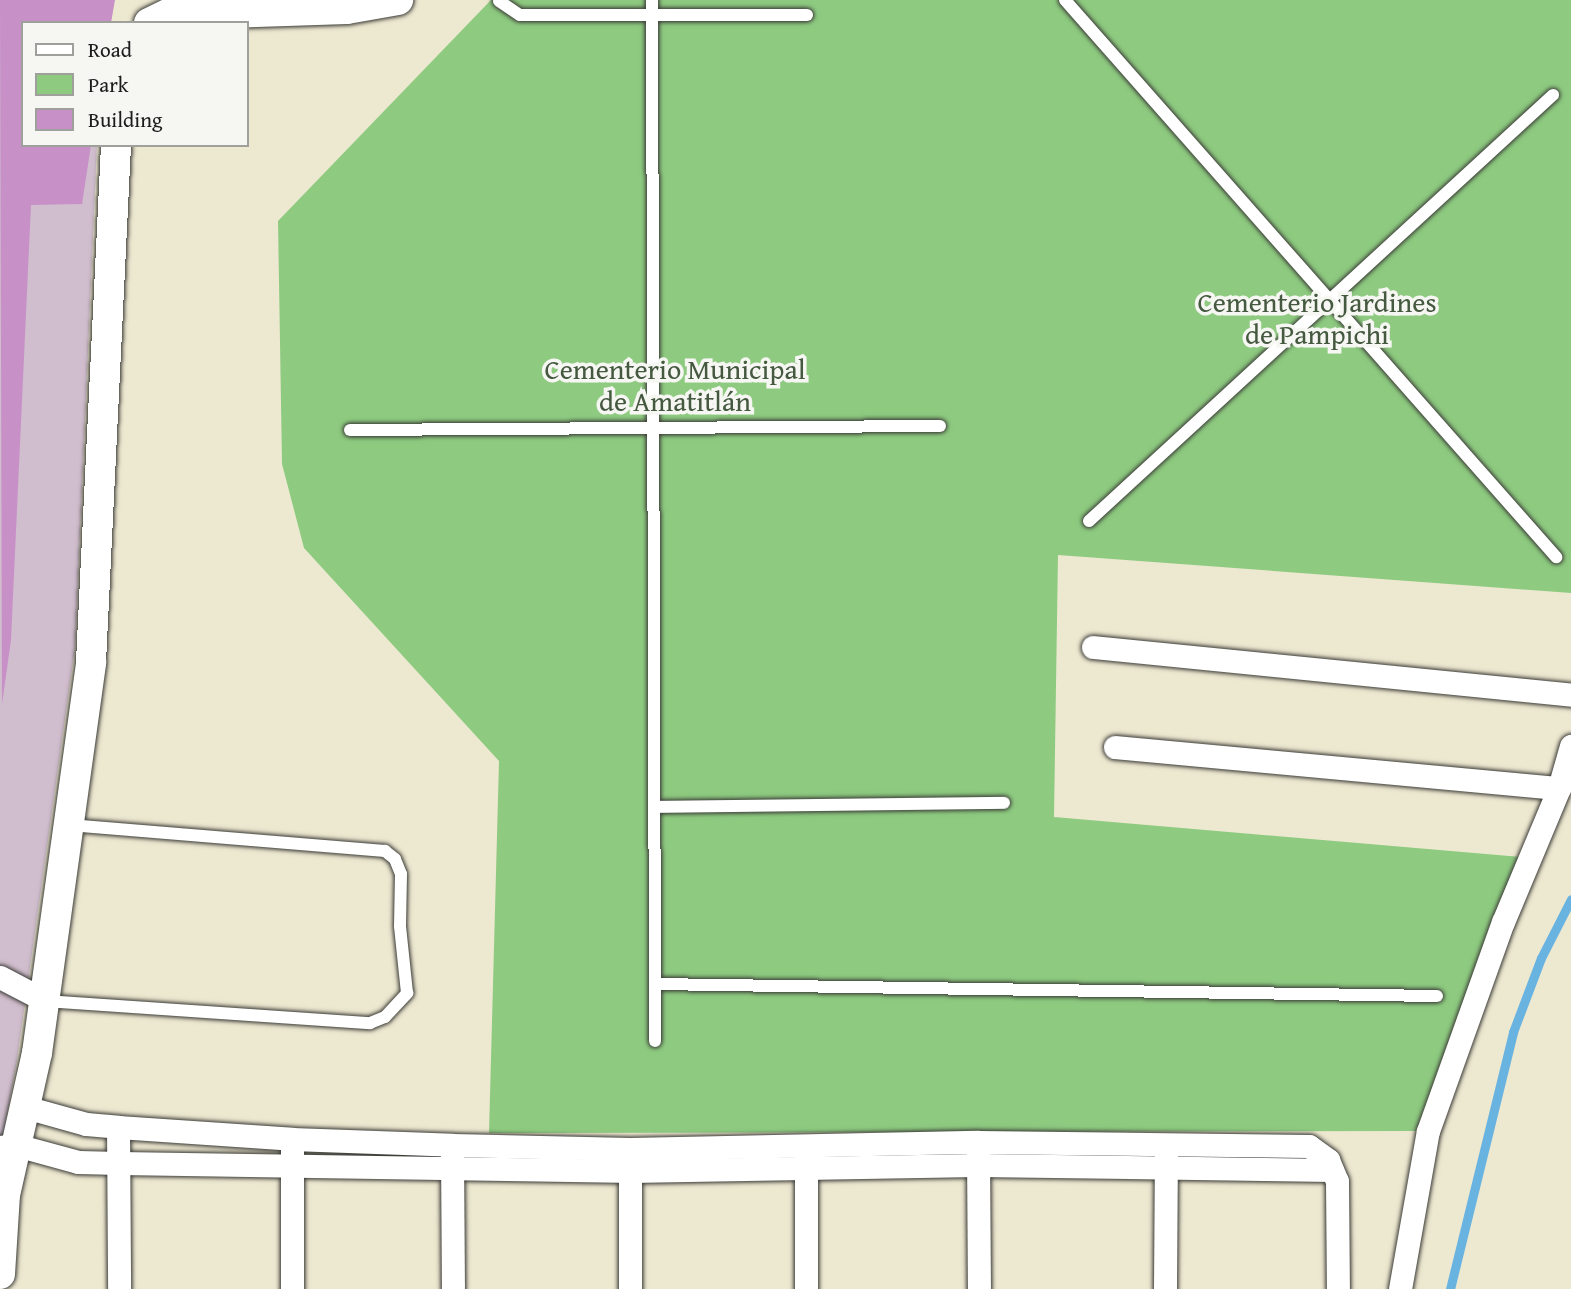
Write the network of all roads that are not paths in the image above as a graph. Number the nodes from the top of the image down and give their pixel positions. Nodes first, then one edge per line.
1 (398, 0) edge
2 (652, 0) edge
3 (1065, 0) edge
4 (499, 2) edge
5 (652, 15) junction
6 (807, 15) dead end
7 (153, 21) edge
8 (1553, 94) dead end
9 (116, 147) edge
10 (1330, 299) junction
11 (653, 426) junction
12 (940, 426) dead end
13 (350, 430) dead end
14 (1089, 521) dead end
15 (1556, 556) dead end
16 (1093, 647) dead end
17 (1571, 695) edge
18 (1571, 746) edge
19 (1115, 747) dead end
20 (1559, 788) junction
21 (1004, 803) dead end
22 (654, 807) junction
23 (69, 825) junction
24 (0, 977) edge
25 (654, 984) junction
26 (1437, 996) dead end
27 (44, 1000) junction
28 (655, 1041) dead end
29 (25, 1107) junction
30 (118, 1127) junction
31 (292, 1139) junction
32 (1166, 1144) junction
33 (8, 1146) edge
34 (978, 1154) junction
35 (452, 1156) junction
36 (806, 1157) junction
37 (630, 1160) junction
38 (119, 1163) junction
39 (292, 1164) junction
40 (1166, 1167) junction
41 (1332, 1170) junction
42 (0, 1274) edge
43 (119, 1289) edge
44 (292, 1289) edge
45 (453, 1289) edge
46 (630, 1289) edge
47 (806, 1289) edge
48 (979, 1289) edge
49 (1165, 1289) edge
50 (1338, 1289) edge
51 (1400, 1289) edge

1 - 7 street
2 - 5 lane
3 - 10 lane
4 - 5 lane
5 - 6 lane
5 - 11 lane
8 - 10 lane
9 - 23 street
10 - 14 lane
10 - 15 lane
11 - 12 lane
11 - 13 lane
11 - 22 lane
16 - 17 street
18 - 20 street
19 - 20 street
20 - 51 street
21 - 22 lane
22 - 25 lane
23 - 27 street
23 - 27 lane
24 - 27 street
25 - 26 lane
25 - 28 lane
27 - 29 street
29 - 30 street
29 - 33 street
30 - 31 street
30 - 38 street
31 - 35 street
31 - 39 street
32 - 34 street
32 - 40 street
32 - 41 street
33 - 38 street
33 - 42 street
34 - 36 street
34 - 40 street
34 - 48 street
35 - 37 street
35 - 39 street
35 - 45 street
36 - 37 street
36 - 47 street
37 - 46 street
38 - 39 street
38 - 43 street
39 - 44 street
40 - 41 street
40 - 49 street
41 - 50 street

